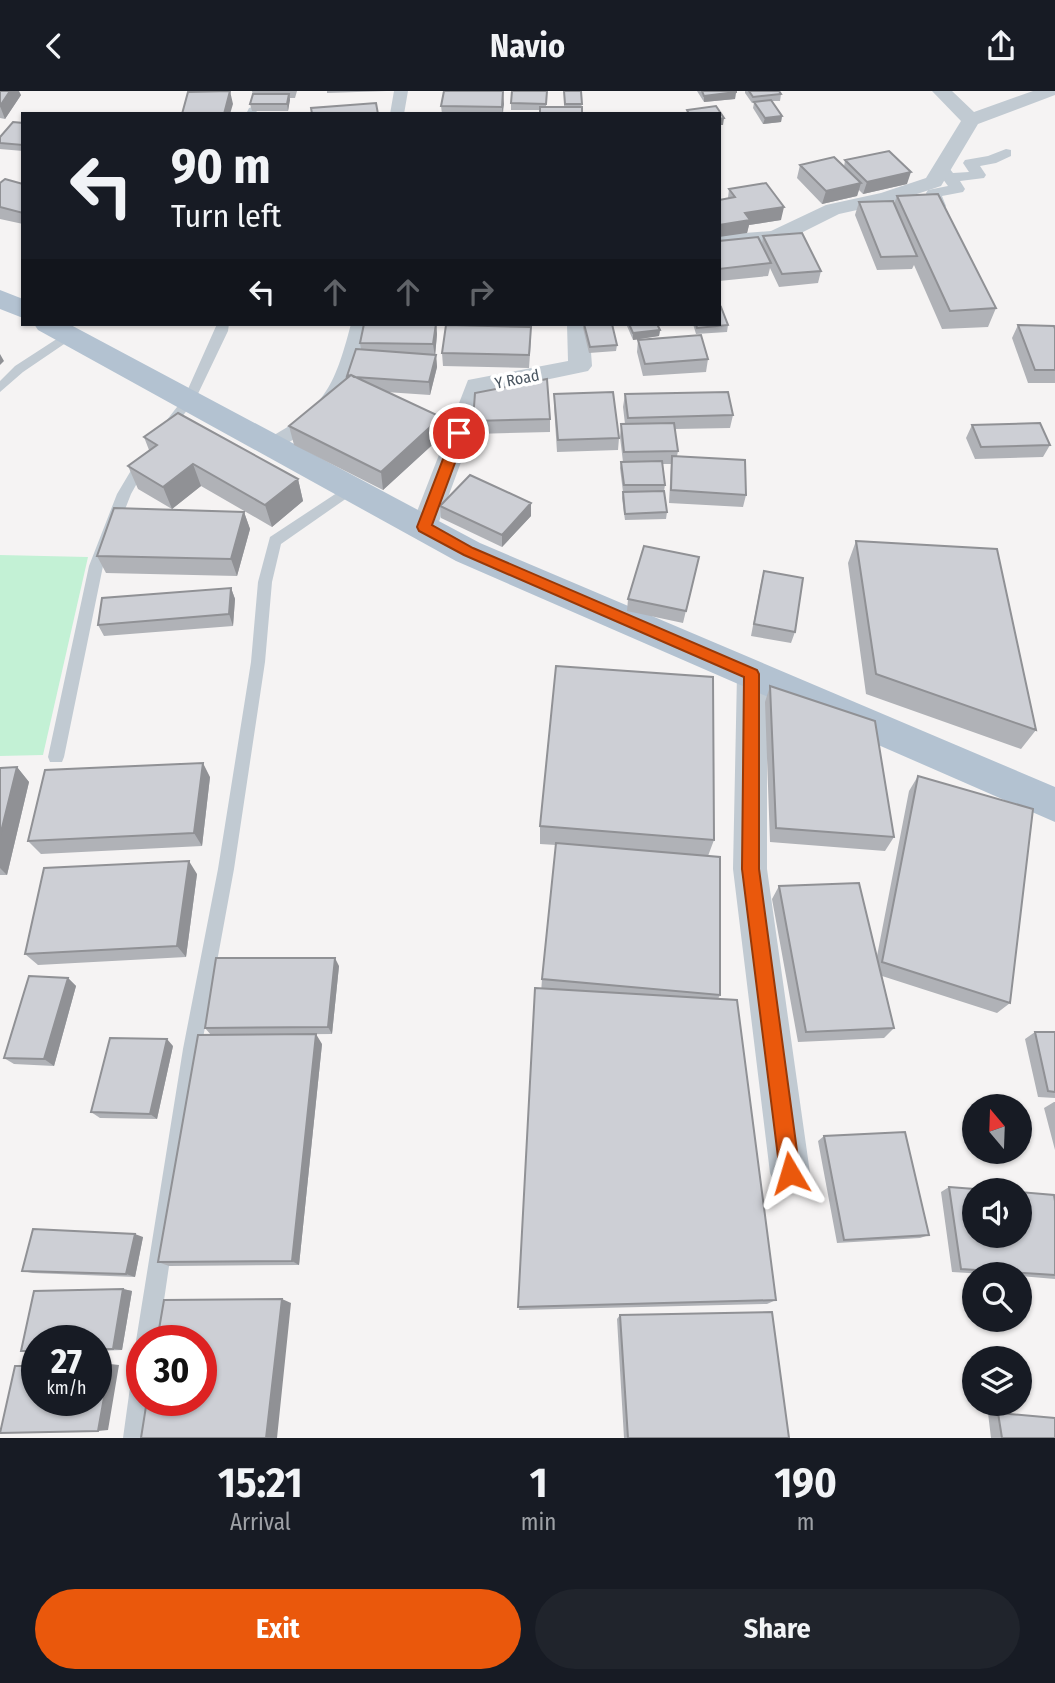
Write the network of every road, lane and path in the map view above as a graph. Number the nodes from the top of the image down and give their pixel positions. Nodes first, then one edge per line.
1 (401, 91) edge
2 (941, 91) edge
3 (1050, 91) edge
4 (397, 112) edge
5 (971, 120) junction
6 (1006, 153) dead end
7 (946, 172) junction
8 (850, 205) junction
9 (721, 241) edge
10 (0, 298) edge
11 (21, 309) edge
12 (223, 326) edge
13 (359, 326) edge
14 (578, 326) edge
15 (58, 329) edge
16 (0, 388) edge
17 (188, 400) junction
18 (271, 445) junction
19 (352, 488) junction
20 (424, 527) junction
21 (752, 674) junction
22 (56, 758) dead end
23 (1055, 805) edge
24 (790, 1173) dead end
25 (149, 1325) edge
26 (137, 1416) edge
27 (134, 1438) edge

1 - 4 street
2 - 5 street
3 - 5 street
5 - 7 street
6 - 7 street
7 - 8 street
7 - 8 street
8 - 9 street
10 - 11 main road
12 - 17 lane
13 - 18 street
14 - 20 street, Y Road
15 - 16 lane
15 - 17 main road
17 - 18 main road
17 - 22 lane
18 - 19 main road
19 - 20 main road
19 - 25 lane
20 - 21 main road
21 - 23 main road
21 - 24 street
26 - 27 lane

